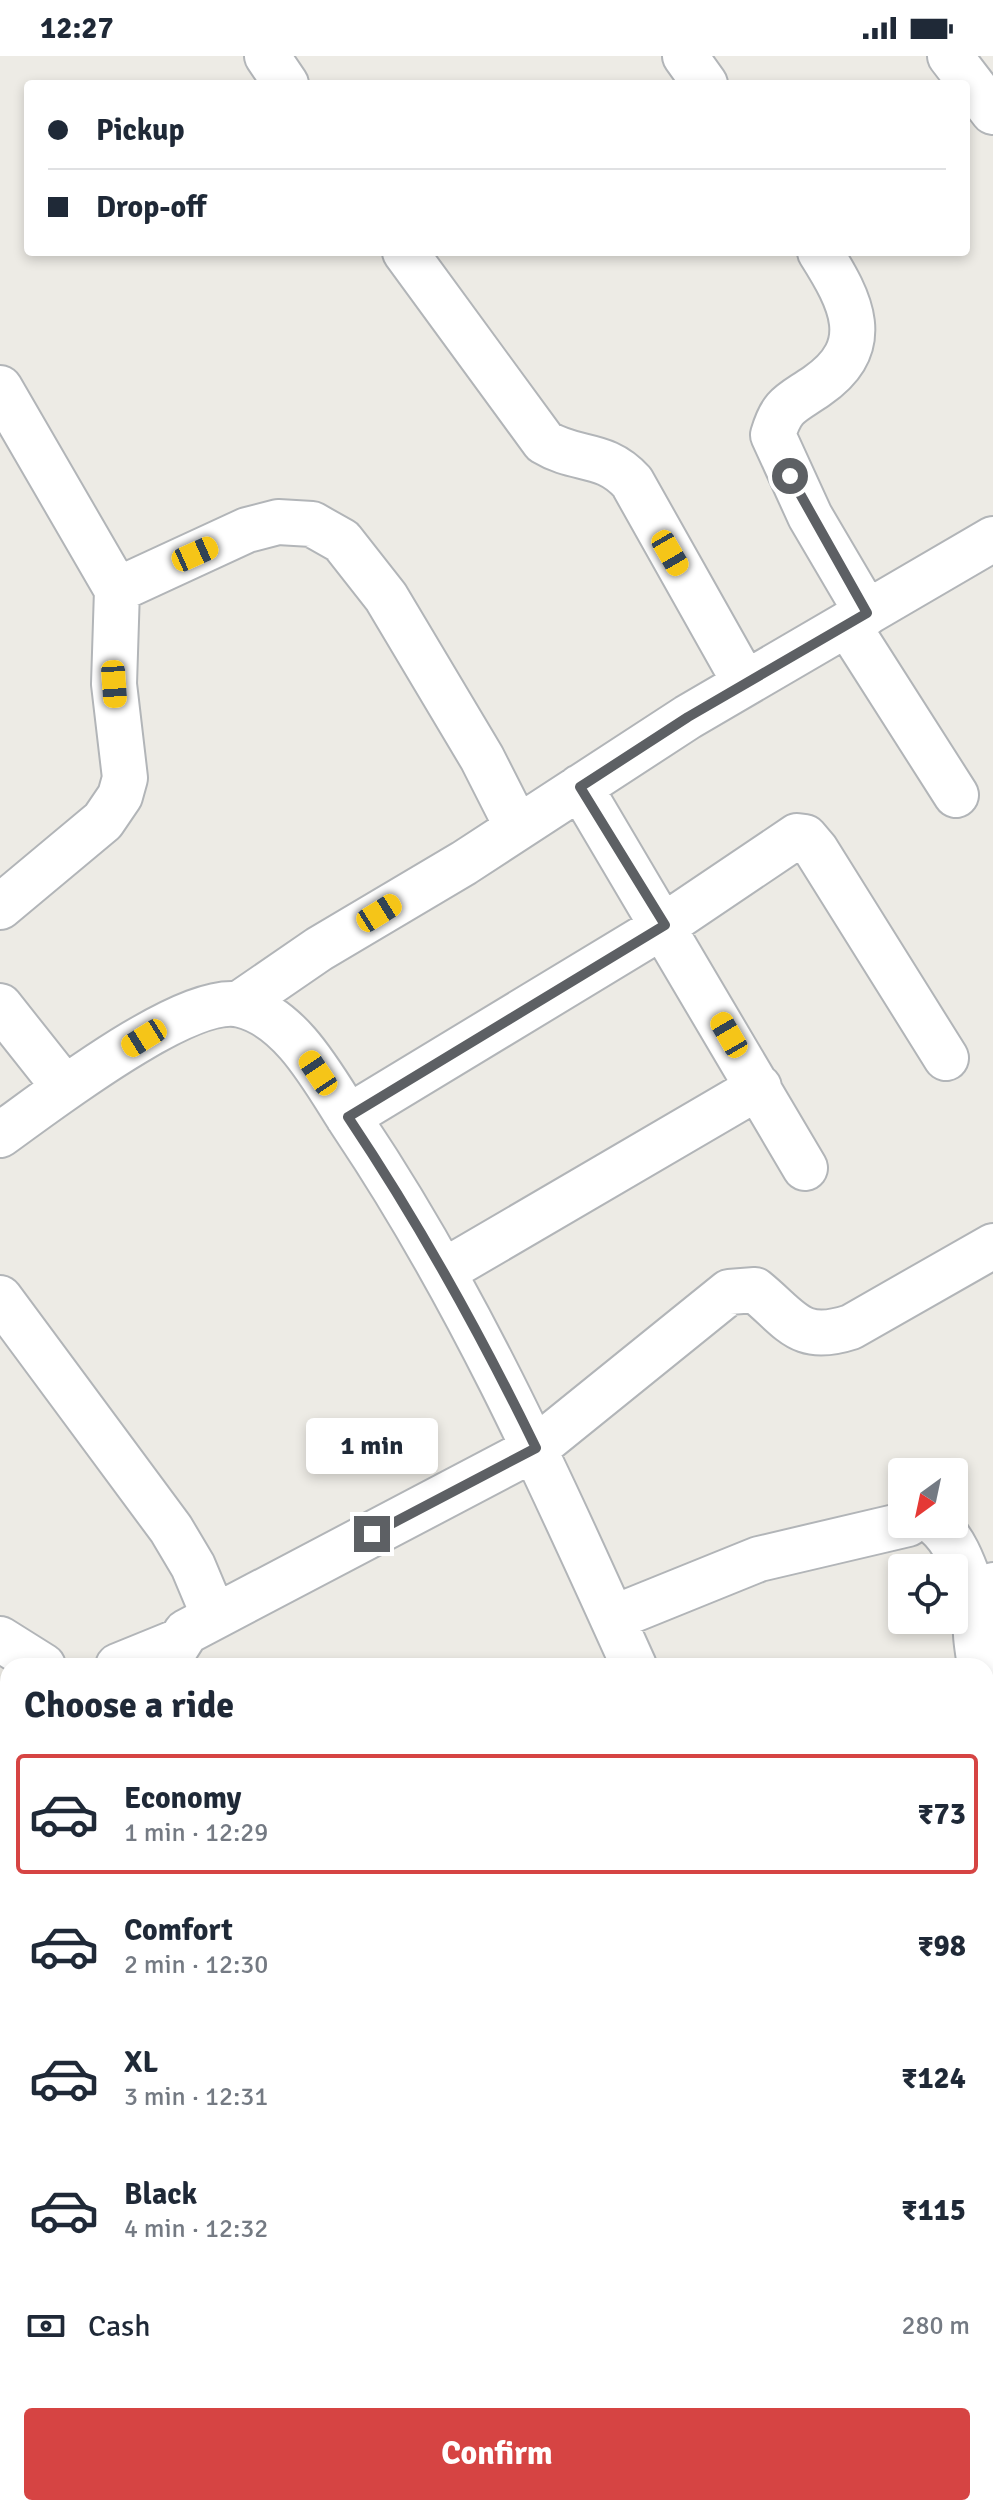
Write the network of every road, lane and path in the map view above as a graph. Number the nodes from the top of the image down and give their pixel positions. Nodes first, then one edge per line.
1 (267, 56) edge
2 (950, 56) edge
3 (283, 80) edge
4 (968, 80) edge
5 (970, 82) edge
6 (993, 112) edge
7 (408, 256) edge
8 (822, 256) edge
9 (0, 388) edge
10 (993, 539) edge
11 (117, 590) junction
12 (857, 618) junction
13 (745, 683) junction
14 (580, 787) junction
15 (956, 795) dead end
16 (517, 827) junction
17 (0, 907) edge
18 (665, 925) junction
19 (239, 1004) junction
20 (0, 1006) edge
21 (946, 1058) dead end
22 (759, 1087) junction
23 (65, 1088) junction
24 (348, 1117) junction
25 (0, 1135) edge
26 (805, 1168) dead end
27 (993, 1246) edge
28 (444, 1271) junction
29 (0, 1298) edge
30 (536, 1448) junction
31 (888, 1529) edge
32 (950, 1538) edge
33 (985, 1594) edge
34 (214, 1616) junction
35 (613, 1618) junction
36 (0, 1639) edge
37 (175, 1654) edge
38 (30, 1658) edge
39 (630, 1658) edge
40 (982, 1658) edge

1 - 3 street
2 - 4 street
5 - 6 street
7 - 13 street
8 - 12 street
9 - 11 street
10 - 12 street
11 - 16 street
11 - 17 street
12 - 13 street
12 - 15 street
13 - 14 street
14 - 16 street
14 - 18 street
16 - 19 street
18 - 21 street
18 - 22 street
18 - 24 street
19 - 23 street
19 - 24 street
20 - 23 street
22 - 26 street
22 - 28 street
23 - 25 street
24 - 28 street
27 - 30 street
28 - 30 street
29 - 34 street
30 - 34 street
30 - 35 street
31 - 35 street
32 - 33 street
33 - 40 street
34 - 37 street
35 - 39 street
36 - 38 street

